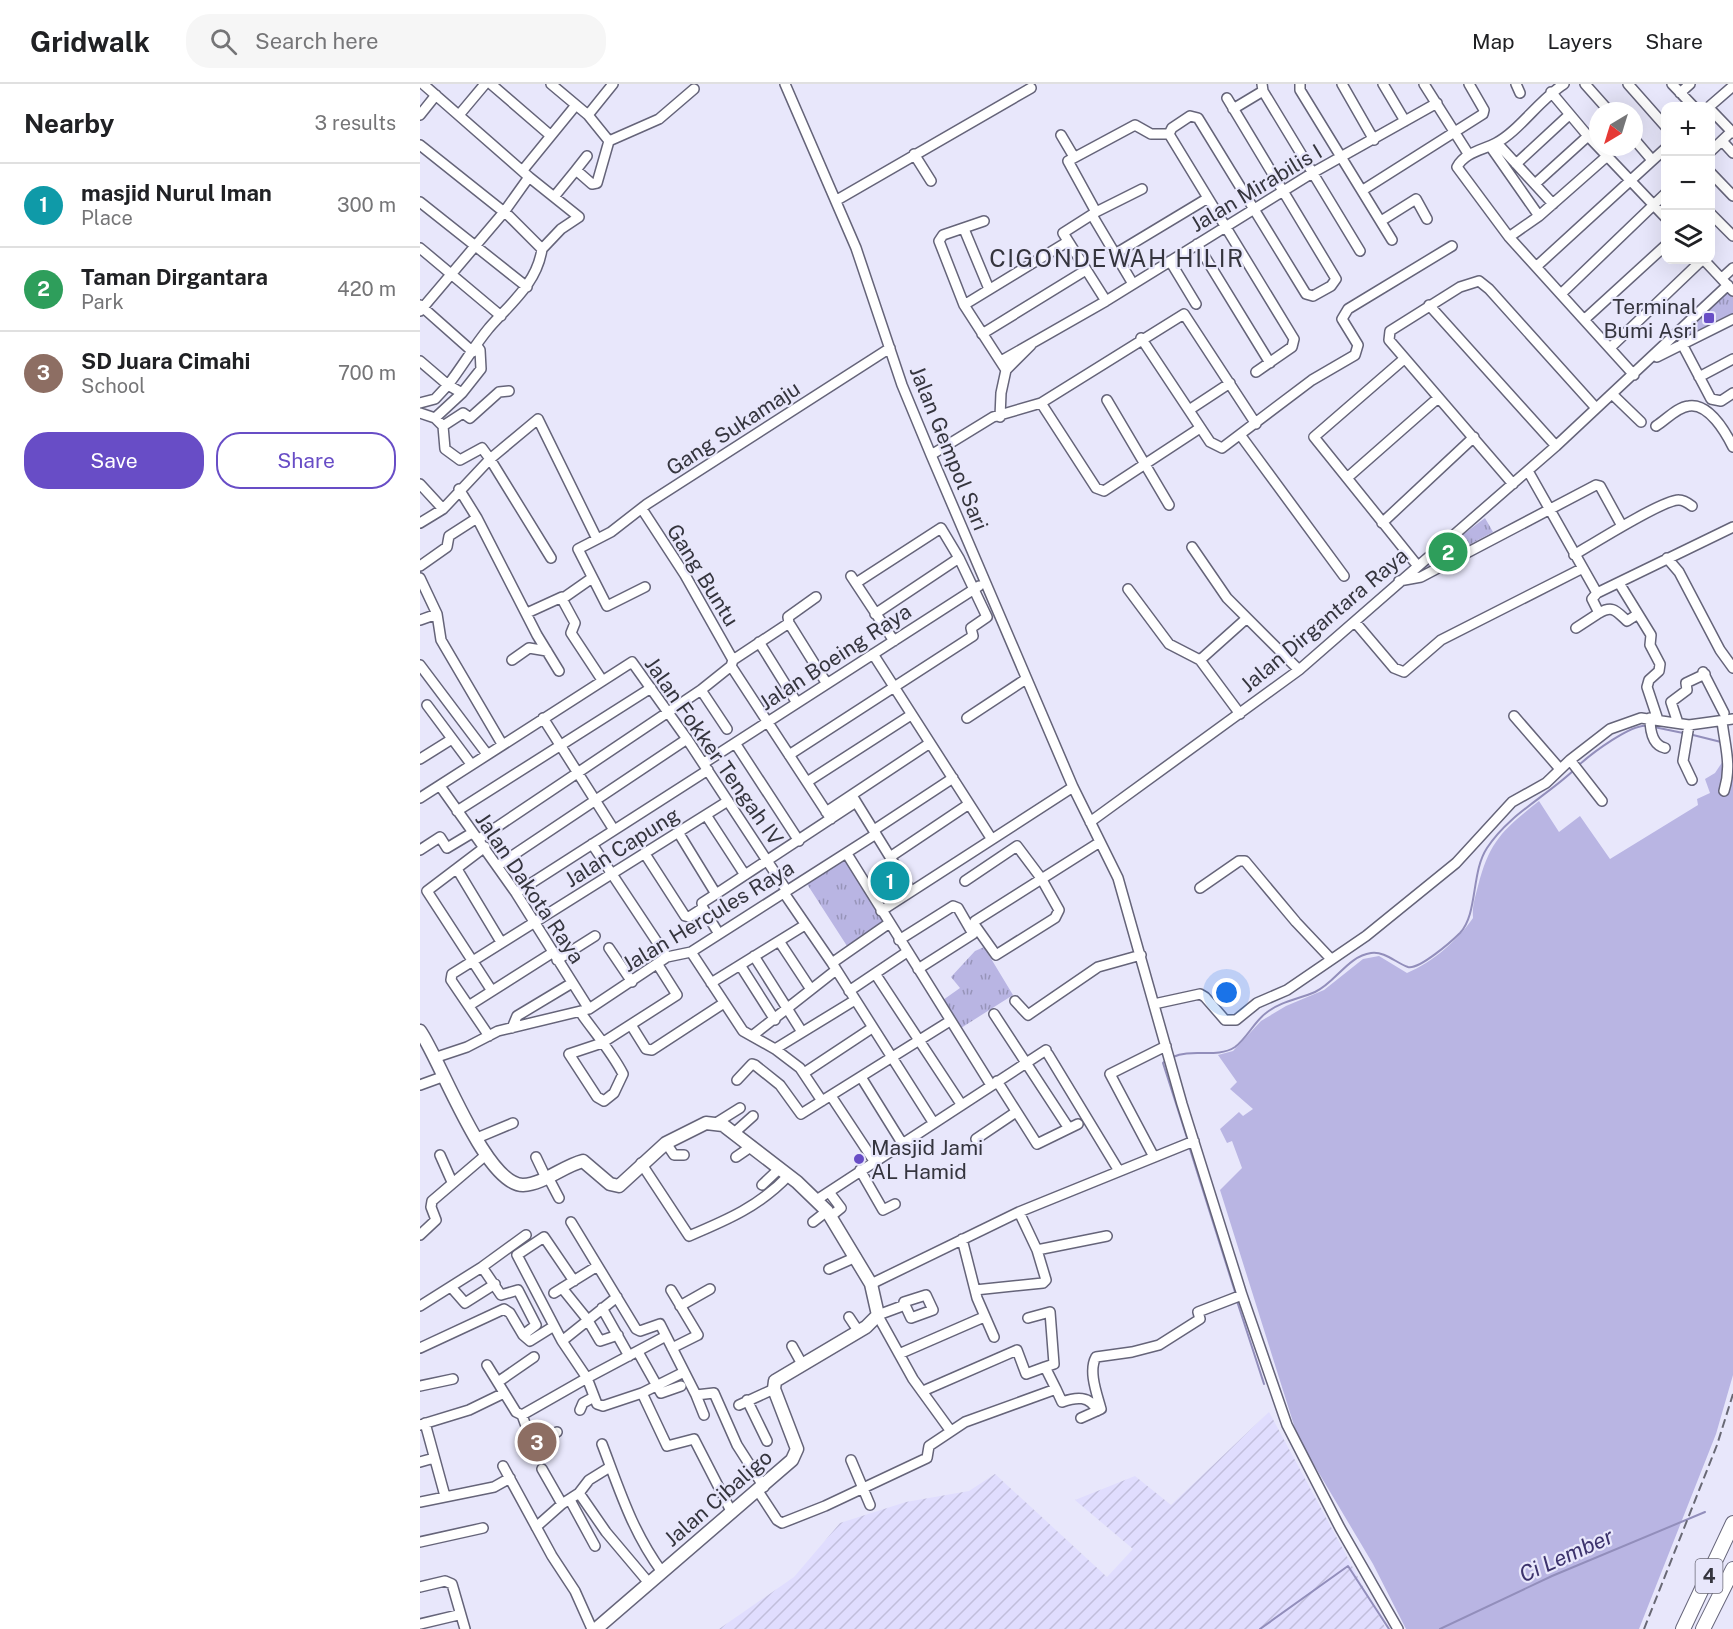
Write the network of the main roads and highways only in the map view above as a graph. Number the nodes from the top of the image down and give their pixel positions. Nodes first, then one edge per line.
1 (420, 1030) edge
2 (1733, 1522) edge
3 (1733, 1569) edge
4 (594, 1629) edge
5 (1683, 1629) edge
6 (1703, 1629) edge

1 - 4 main road, Jalan Cibaligo
2 - 5 highway, 4
3 - 6 highway, 4

